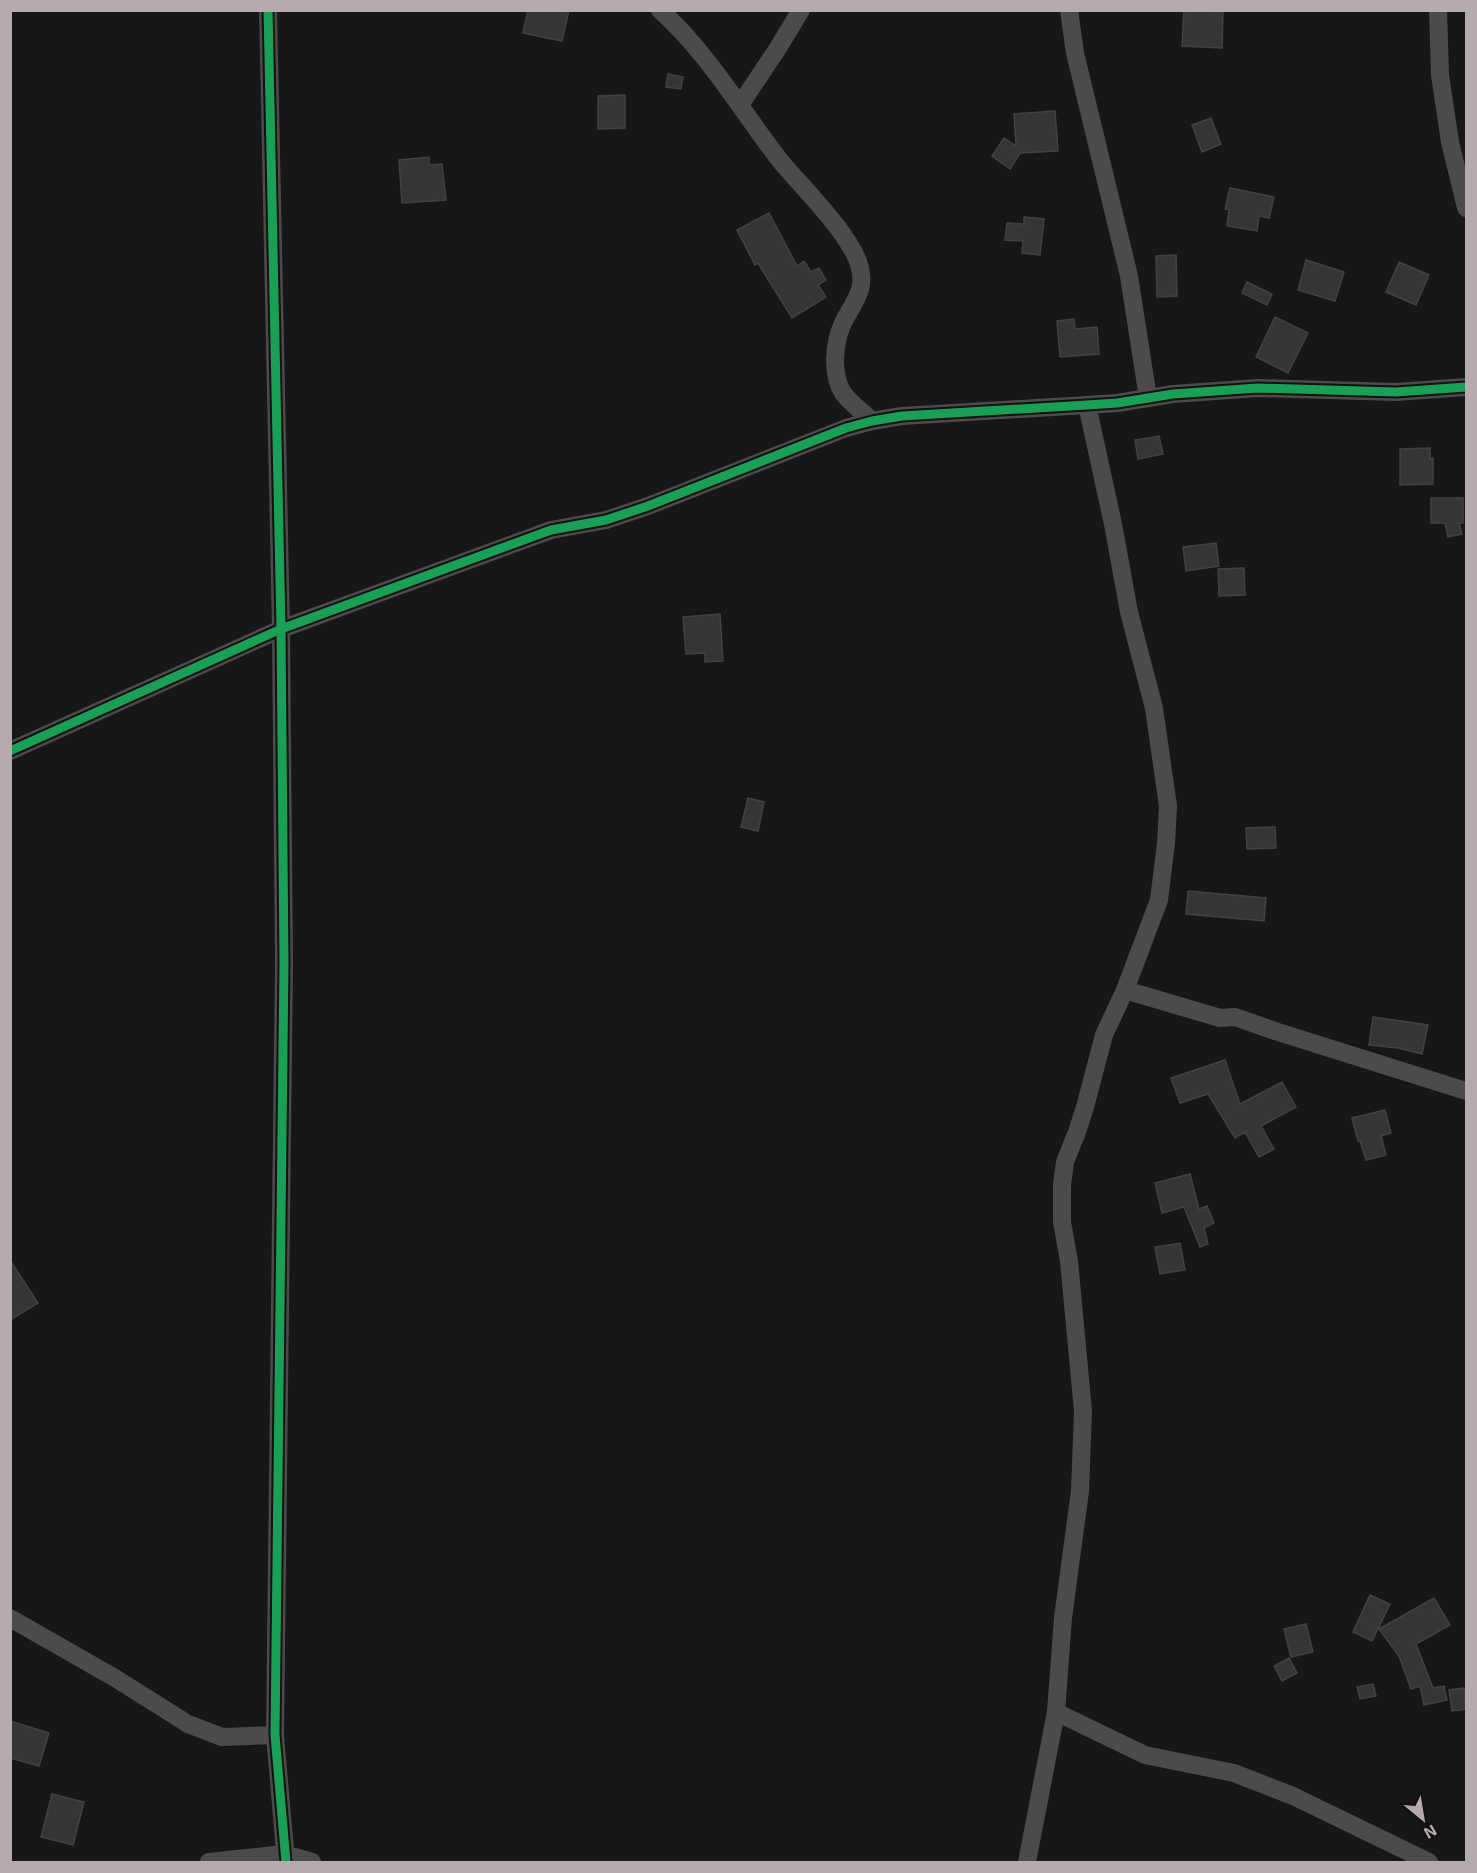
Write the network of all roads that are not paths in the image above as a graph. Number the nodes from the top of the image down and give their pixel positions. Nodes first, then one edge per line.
1 (268, 10) edge
2 (660, 10) edge
3 (801, 10) edge
4 (1069, 10) edge
5 (1428, 10) edge
6 (1438, 11) edge
7 (740, 105) junction
8 (1467, 208) edge
9 (1467, 387) edge
10 (1148, 398) junction
11 (1087, 405) junction
12 (872, 421) junction
13 (281, 629) junction
14 (10, 752) edge
15 (1125, 990) junction
16 (1467, 1091) edge
17 (10, 1618) edge
18 (1056, 1712) junction
19 (275, 1735) junction
20 (285, 1858) edge
21 (209, 1863) edge
22 (312, 1863) edge
23 (1027, 1863) edge
24 (1429, 1863) edge

1 - 13 street
2 - 7 street
3 - 7 street
4 - 10 street
5 - 6 street
6 - 8 street
7 - 12 street
9 - 10 street
10 - 11 street
11 - 12 street
11 - 15 street
12 - 13 street
13 - 14 street
13 - 19 street
15 - 16 street
15 - 18 street
17 - 19 street
18 - 23 street
18 - 24 street
19 - 20 street
20 - 21 street
20 - 22 street

